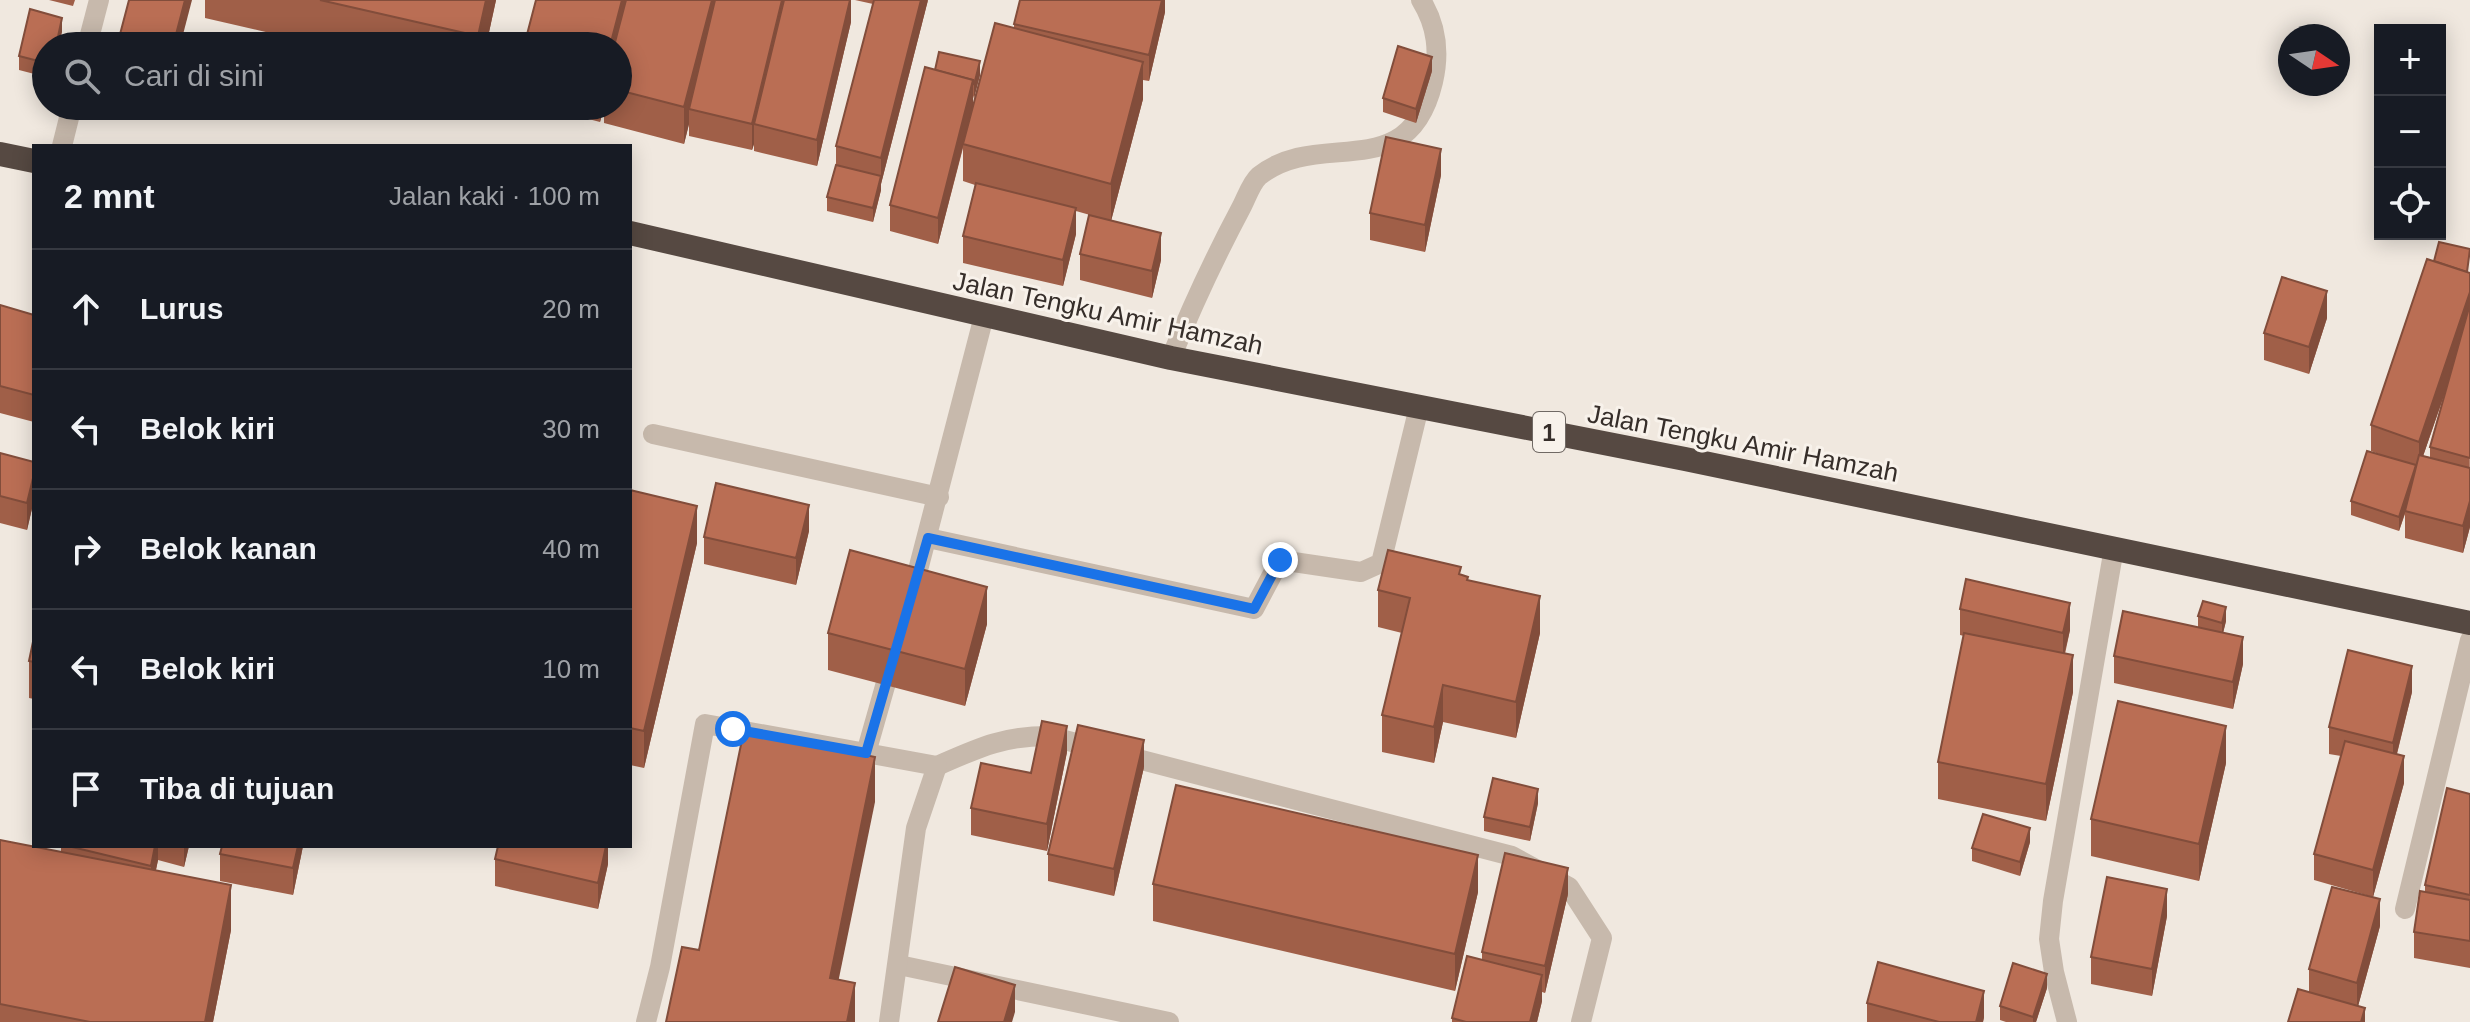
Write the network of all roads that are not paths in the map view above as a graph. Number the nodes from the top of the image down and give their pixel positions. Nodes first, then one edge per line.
1 (99, 0) edge
2 (1421, 0) edge
3 (91, 32) edge
4 (68, 120) edge
5 (62, 144) edge
6 (0, 154) edge
7 (32, 161) edge
8 (632, 233) edge
9 (984, 316) junction
10 (1171, 358) junction
11 (1419, 407) junction
12 (653, 434) dead end
13 (939, 497) junction
14 (928, 538) junction
15 (2114, 548) junction
16 (907, 610) edge
17 (2470, 623) edge
18 (899, 639) edge
19 (2470, 640) edge
20 (866, 753) junction
21 (937, 766) junction
22 (2405, 909) dead end
23 (899, 965) junction
24 (646, 1022) edge
25 (889, 1022) edge
26 (1169, 1022) edge
27 (1581, 1022) edge
28 (2067, 1022) edge

1 - 3 street
2 - 10 street
4 - 5 street
6 - 7 highway
8 - 9 highway, Jalan Tengku Amir Hamzah / 1
9 - 10 highway, Jalan Tengku Amir Hamzah / 1
9 - 13 street
10 - 11 highway, Jalan Tengku Amir Hamzah / 1
11 - 14 street
11 - 15 highway, Jalan Tengku Amir Hamzah / 1
12 - 13 street
13 - 14 street
14 - 16 street
15 - 17 highway, Jalan Tengku Amir Hamzah / 1
15 - 28 street
18 - 20 street
19 - 22 street
20 - 21 street
20 - 24 street
21 - 23 street
21 - 27 street
23 - 25 street
23 - 26 street

